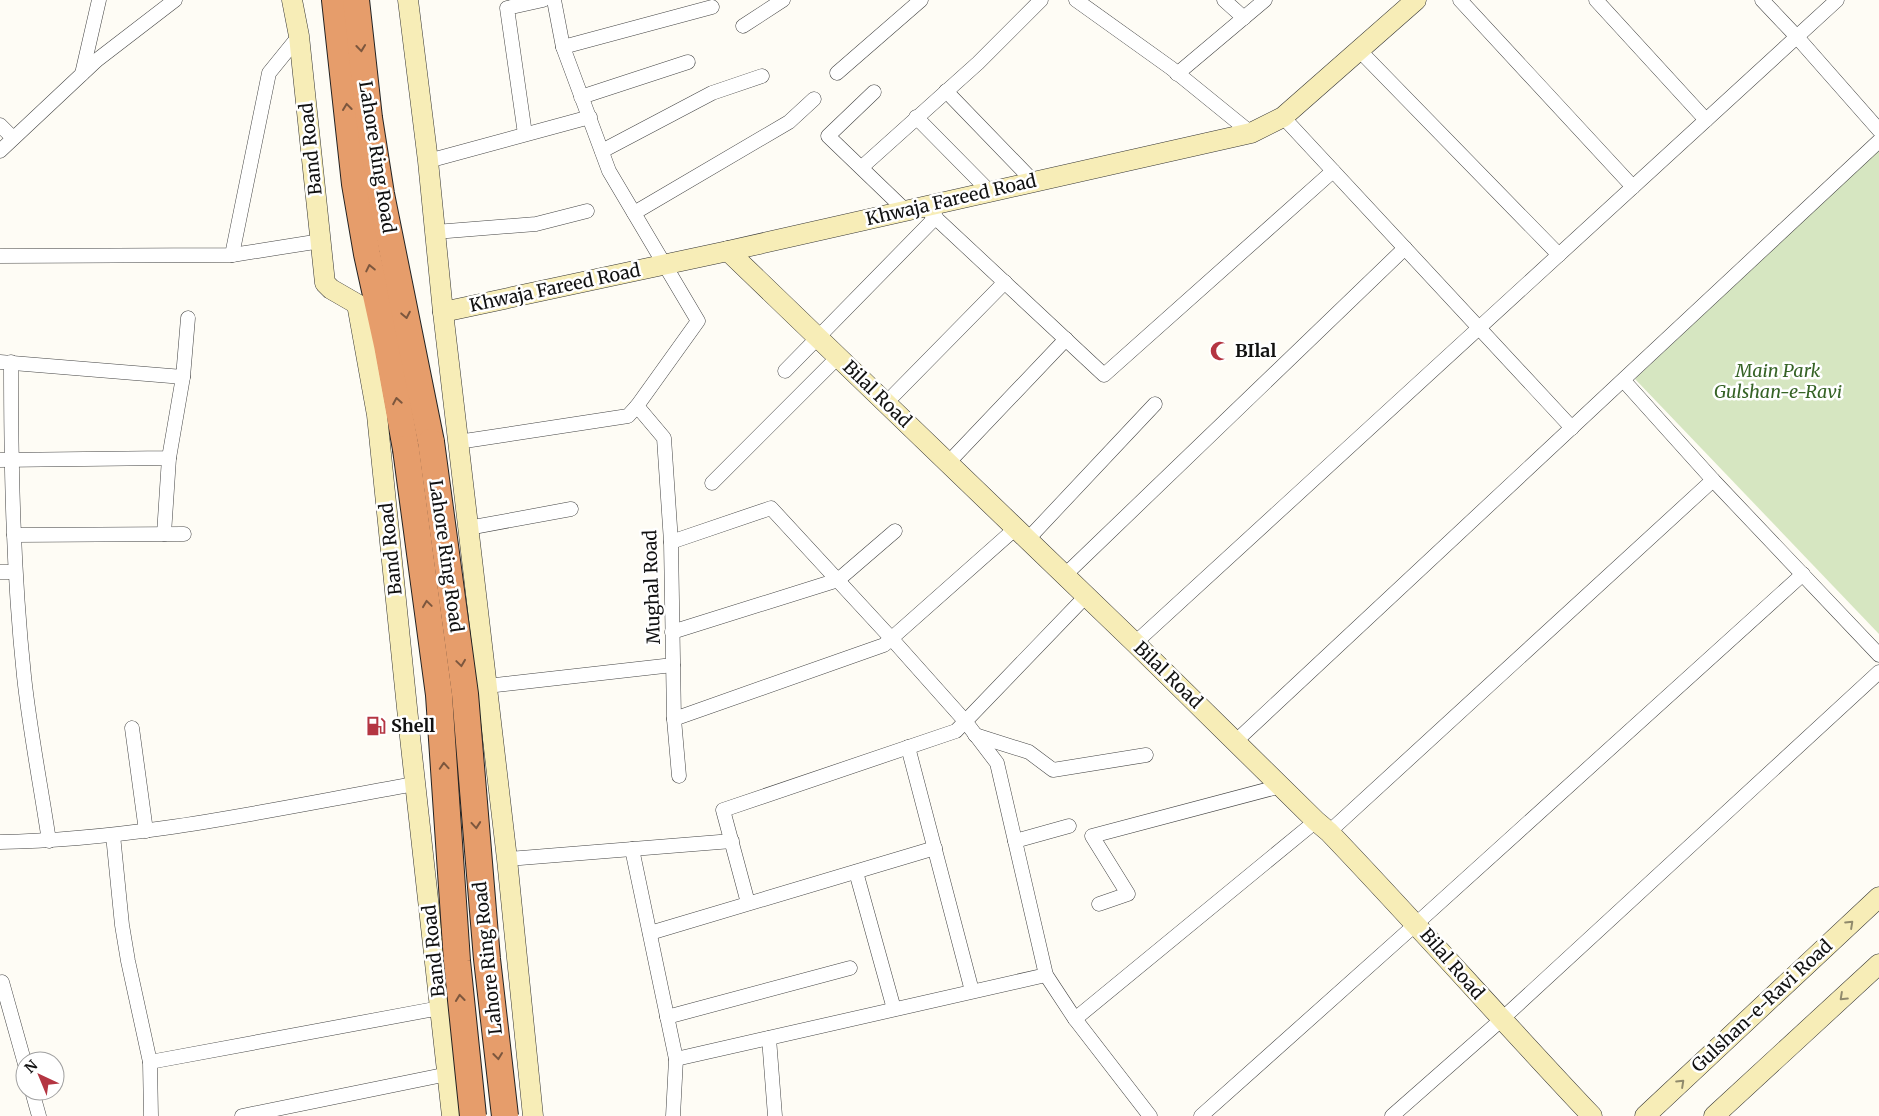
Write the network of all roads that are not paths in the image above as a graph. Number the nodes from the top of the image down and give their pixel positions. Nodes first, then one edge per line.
1 (99, 0) edge
2 (175, 0) edge
3 (292, 0) edge
4 (335, 0) edge
5 (356, 0) edge
6 (408, 0) edge
7 (543, 0) edge
8 (554, 0) edge
9 (783, 0) edge
10 (921, 0) edge
11 (1042, 0) edge
12 (1076, 0) edge
13 (1224, 0) edge
14 (1265, 0) edge
15 (1416, 0) edge
16 (1460, 0) edge
17 (1596, 0) edge
18 (1762, 0) edge
19 (1837, 0) edge
20 (1093, 5) edge
21 (712, 7) dead end
22 (1244, 18) junction
23 (743, 26) dead end
24 (299, 36) junction
25 (1797, 37) junction
26 (563, 47) junction
27 (1359, 50) junction
28 (688, 62) dead end
29 (837, 73) dead end
30 (82, 74) junction
31 (1177, 74) junction
32 (762, 76) dead end
33 (946, 91) junction
34 (874, 92) dead end
35 (582, 97) junction
36 (814, 100) dead end
37 (590, 117) junction
38 (916, 117) junction
39 (1283, 117) junction
40 (1706, 120) junction
41 (0, 125) edge
42 (1879, 130) edge
43 (1251, 132) junction
44 (526, 134) junction
45 (13, 138) junction
46 (1879, 141) edge
47 (0, 150) edge
48 (602, 150) junction
49 (428, 161) junction
50 (862, 167) junction
51 (1333, 170) junction
52 (1034, 182) junction
53 (1633, 187) junction
54 (990, 192) junction
55 (587, 211) dead end
56 (922, 212) junction
57 (634, 213) junction
58 (435, 232) junction
59 (321, 241) junction
60 (1405, 248) junction
61 (728, 251) junction
62 (232, 255) junction
63 (1559, 255) junction
64 (0, 256) edge
65 (665, 264) junction
66 (1005, 282) junction
67 (443, 312) junction
68 (188, 318) dead end
69 (1479, 328) junction
70 (817, 337) junction
71 (1066, 339) junction
72 (838, 357) junction
73 (5, 362) edge
74 (784, 371) dead end
75 (183, 377) junction
76 (1624, 381) junction
77 (886, 403) junction
78 (1155, 404) dead end
79 (637, 406) junction
80 (1572, 428) junction
81 (458, 442) junction
82 (169, 458) junction
83 (6, 460) edge
84 (948, 463) junction
85 (1713, 480) junction
86 (712, 483) dead end
87 (571, 509) dead end
88 (468, 528) junction
89 (895, 531) dead end
90 (164, 534) junction
91 (184, 534) dead end
92 (1022, 534) junction
93 (14, 536) junction
94 (671, 542) junction
95 (0, 572) edge
96 (15, 572) junction
97 (1803, 574) junction
98 (1065, 576) junction
99 (838, 580) junction
100 (1086, 596) junction
101 (672, 632) junction
102 (891, 638) junction
103 (1135, 643) junction
104 (1879, 655) edge
105 (673, 665) junction
106 (1879, 672) edge
107 (486, 686) junction
108 (674, 718) junction
109 (965, 721) junction
110 (132, 728) dead end
111 (975, 735) junction
112 (1236, 741) junction
113 (908, 747) junction
114 (1146, 754) dead end
115 (679, 776) dead end
116 (415, 784) junction
117 (1281, 786) junction
118 (1069, 826) dead end
119 (1322, 826) junction
120 (146, 831) junction
121 (113, 835) junction
122 (50, 841) junction
123 (732, 841) junction
124 (1015, 841) junction
125 (0, 842) edge
126 (935, 848) junction
127 (632, 850) junction
128 (507, 860) junction
129 (856, 872) junction
130 (1879, 897) edge
131 (748, 904) junction
132 (1099, 904) dead end
133 (1416, 924) junction
134 (650, 932) junction
135 (1879, 964) edge
136 (850, 968) dead end
137 (1046, 975) junction
138 (2, 982) dead end
139 (972, 991) junction
140 (440, 1008) junction
141 (894, 1009) junction
142 (667, 1017) junction
143 (1074, 1019) junction
144 (1501, 1020) junction
145 (769, 1038) junction
146 (21, 1051) edge
147 (676, 1059) junction
148 (150, 1062) junction
149 (448, 1074) junction
150 (35, 1101) edge
151 (39, 1116) edge
152 (151, 1116) edge
153 (242, 1116) edge
154 (452, 1116) edge
155 (473, 1116) edge
156 (505, 1116) edge
157 (533, 1116) edge
158 (673, 1116) edge
159 (775, 1116) edge
160 (1150, 1116) edge
161 (1201, 1116) edge
162 (1392, 1116) edge
163 (1592, 1116) edge
164 (1645, 1116) edge
165 (1714, 1116) edge

1 - 30 street
2 - 30 street
3 - 24 main road, Band Road
155 -> 4 highway, Lahore Ring Road, bridge
5 -> 156 highway, Lahore Ring Road, bridge
6 - 49 main road
7 - 44 street
8 - 26 street
9 - 23 street
10 - 29 street
11 - 33 street
12 - 20 street
13 - 22 street
14 - 22 street
15 - 27 main road, Khwaja Fareed Road
16 - 53 street
17 - 40 street
18 - 25 street
19 - 25 street
20 - 31 street
21 - 26 street
22 - 31 street
24 - 59 main road, Band Road
24 - 62 street
25 - 40 street
25 - 42 street
26 - 35 street
27 - 39 main road, Khwaja Fareed Road
27 - 63 street
28 - 35 street
30 - 45 street
31 - 43 street
32 - 48 street
33 - 38 street
33 - 52 street
34 - 50 street
35 - 37 street
36 - 57 street
37 - 44 street
37 - 48 street
38 - 50 street
38 - 54 street
39 - 43 main road, Khwaja Fareed Road
39 - 51 street
40 - 53 street
41 - 45 street
43 - 52 main road, Khwaja Fareed Road
44 - 49 street
45 - 47 street
46 - 76 street
48 - 57 street
49 - 58 main road
50 - 56 street
51 - 60 street
51 - 71 street
52 - 54 main road, Khwaja Fareed Road
53 - 63 street
54 - 56 main road, Khwaja Fareed Road
55 - 58 street
56 - 61 main road, Khwaja Fareed Road
56 - 66 street
56 - 70 street
57 - 65 street
58 - 67 main road
59 - 62 street
59 - 116 main road, Band Road
60 - 69 street
60 - 98 street
61 - 65 main road, Khwaja Fareed Road
61 - 70 main road, Bilal Road
62 - 64 street
63 - 69 street
65 - 67 main road, Khwaja Fareed Road
65 - 79 street
66 - 71 street
66 - 77 street
67 - 81 main road
68 - 75 street
69 - 80 street
69 - 103 street
70 - 72 main road, Bilal Road
70 - 74 street
71 - 84 street
72 - 77 main road, Bilal Road
72 - 86 street
73 - 75 street
73 - 83 street
75 - 82 street
76 - 80 street
76 - 85 street
77 - 84 main road, Bilal Road
78 - 92 street
79 - 81 street
79 - 94 street, Mughal Road
80 - 112 street
81 - 88 main road
82 - 83 street
82 - 90 street
83 - 93 street
84 - 92 main road, Bilal Road
85 - 97 street
85 - 119 street
87 - 88 street
88 - 107 main road
89 - 99 street
90 - 91 street
90 - 93 street
92 - 98 main road, Bilal Road
92 - 102 street
93 - 96 street
94 - 99 street
94 - 101 street, Mughal Road
95 - 96 street
96 - 122 street
97 - 104 street
97 - 133 street
98 - 100 main road, Bilal Road
99 - 101 street
99 - 102 street
100 - 103 main road, Bilal Road
100 - 109 street
101 - 105 street, Mughal Road
102 - 108 street
102 - 109 street
103 - 112 main road, Bilal Road
105 - 107 street
105 - 108 street, Mughal Road
106 - 144 street
107 - 128 main road
108 - 115 street, Mughal Road
109 - 111 street
109 - 113 street
110 - 120 street
111 - 114 street
111 - 124 street
112 - 117 main road, Bilal Road
113 - 123 street
113 - 126 street
116 - 120 street
116 - 140 main road, Band Road
117 - 119 main road, Bilal Road
117 - 132 street
118 - 124 street
119 - 133 main road, Bilal Road
119 - 143 street
120 - 121 street
121 - 122 street
121 - 148 street
122 - 125 street
123 - 127 street
123 - 131 street
124 - 137 street
126 - 129 street
126 - 139 street
127 - 128 street
127 - 134 street
128 - 157 main road
129 - 131 street
129 - 141 street
164 -> 130 main road, Gulshan-e-Ravi Road
131 - 134 street
133 - 144 main road, Bilal Road
133 - 161 street
134 - 142 street
135 -> 165 main road
136 - 142 street
137 - 139 street
137 - 143 street
138 - 146 street
139 - 141 street
140 - 148 street
140 - 149 main road, Band Road
141 - 145 street
142 - 147 street
143 - 160 street
144 - 162 street
144 - 163 main road, Bilal Road
145 - 147 street
145 - 159 street
147 - 158 street
148 - 152 street
149 - 153 street
149 - 154 main road, Band Road
150 - 151 street

